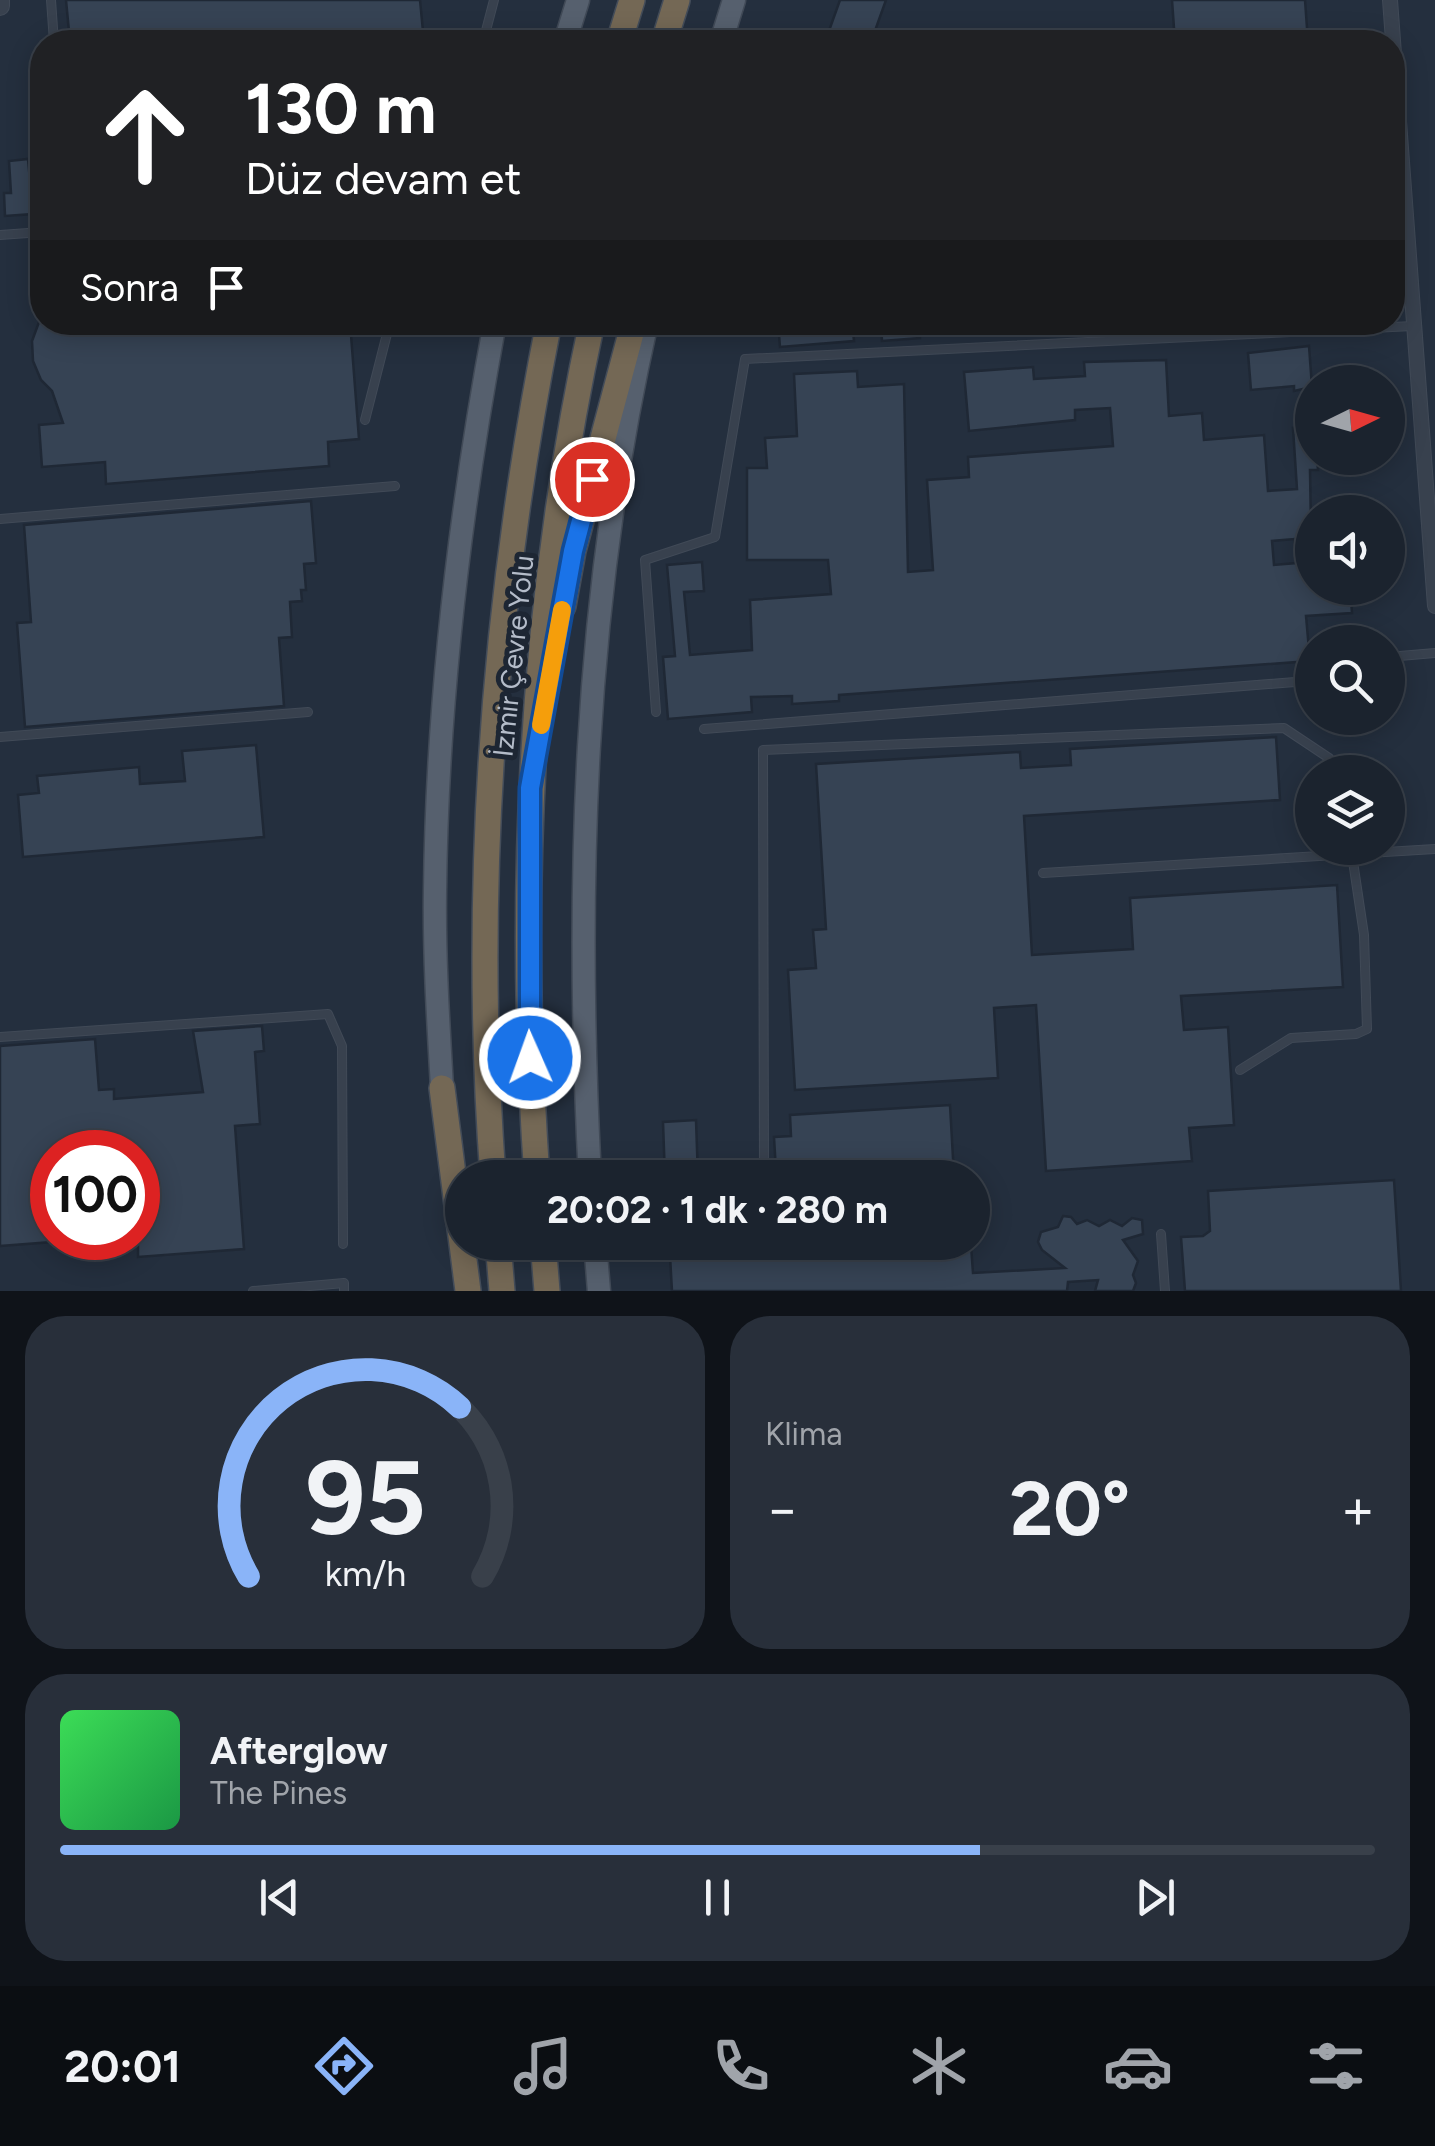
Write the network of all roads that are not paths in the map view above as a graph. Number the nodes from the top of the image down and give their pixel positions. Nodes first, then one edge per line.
1 (51, 0) edge
2 (494, 0) edge
3 (578, 0) edge
4 (632, 0) edge
5 (677, 0) edge
6 (734, 0) edge
7 (1390, 0) edge
8 (53, 30) edge
9 (486, 30) edge
10 (568, 30) edge
11 (623, 30) edge
12 (668, 30) edge
13 (725, 30) edge
14 (1391, 30) edge
15 (1405, 231) edge
16 (30, 233) edge
17 (0, 235) edge
18 (1405, 326) edge
19 (1414, 326) junction
20 (387, 335) edge
21 (493, 335) edge
22 (546, 335) edge
23 (590, 335) edge
24 (631, 335) edge
25 (646, 335) edge
26 (1231, 335) edge
27 (365, 420) dead end
28 (395, 486) dead end
29 (0, 518) edge
30 (1435, 606) edge
31 (1435, 653) edge
32 (1405, 656) edge
33 (1295, 682) edge
34 (308, 712) dead end
35 (656, 712) dead end
36 (704, 729) dead end
37 (0, 737) edge
38 (1324, 755) edge
39 (530, 788) junction
40 (1435, 849) edge
41 (1405, 850) edge
42 (1295, 855) edge
43 (1353, 865) edge
44 (1043, 873) dead end
45 (0, 1037) edge
46 (1240, 1070) dead end
47 (442, 1088) junction
48 (492, 1160) edge
49 (536, 1160) edge
50 (589, 1160) edge
51 (764, 1160) edge
52 (1161, 1234) dead end
53 (343, 1244) dead end
54 (499, 1260) edge
55 (544, 1260) edge
56 (597, 1260) edge
57 (254, 1291) edge
58 (344, 1291) edge
59 (455, 1291) edge
60 (468, 1291) edge
61 (502, 1291) edge
62 (547, 1291) edge
63 (600, 1291) edge
64 (1165, 1291) edge

1 - 8 lane
2 - 9 lane
3 - 10 main road
4 - 11 highway
5 - 12 highway
6 - 13 main road
7 - 14 street
15 - 19 street
16 - 17 lane
18 - 19 lane
19 - 30 street
20 - 27 lane
21 - 47 main road
22 - 48 highway, İzmir Çevre Yolu
23 - 39 highway, İzmir Çevre Yolu
24 - 39 highway
25 - 50 main road
26 - 35 lane
28 - 29 lane
31 - 32 lane
33 - 36 lane
34 - 37 lane
38 - 51 lane
39 - 49 highway, İzmir Çevre Yolu
40 - 41 lane
42 - 44 lane
43 - 46 lane
45 - 53 lane
47 - 59 main road
47 - 60 highway
52 - 64 lane
54 - 61 highway
55 - 62 highway
56 - 63 main road
57 - 58 lane

